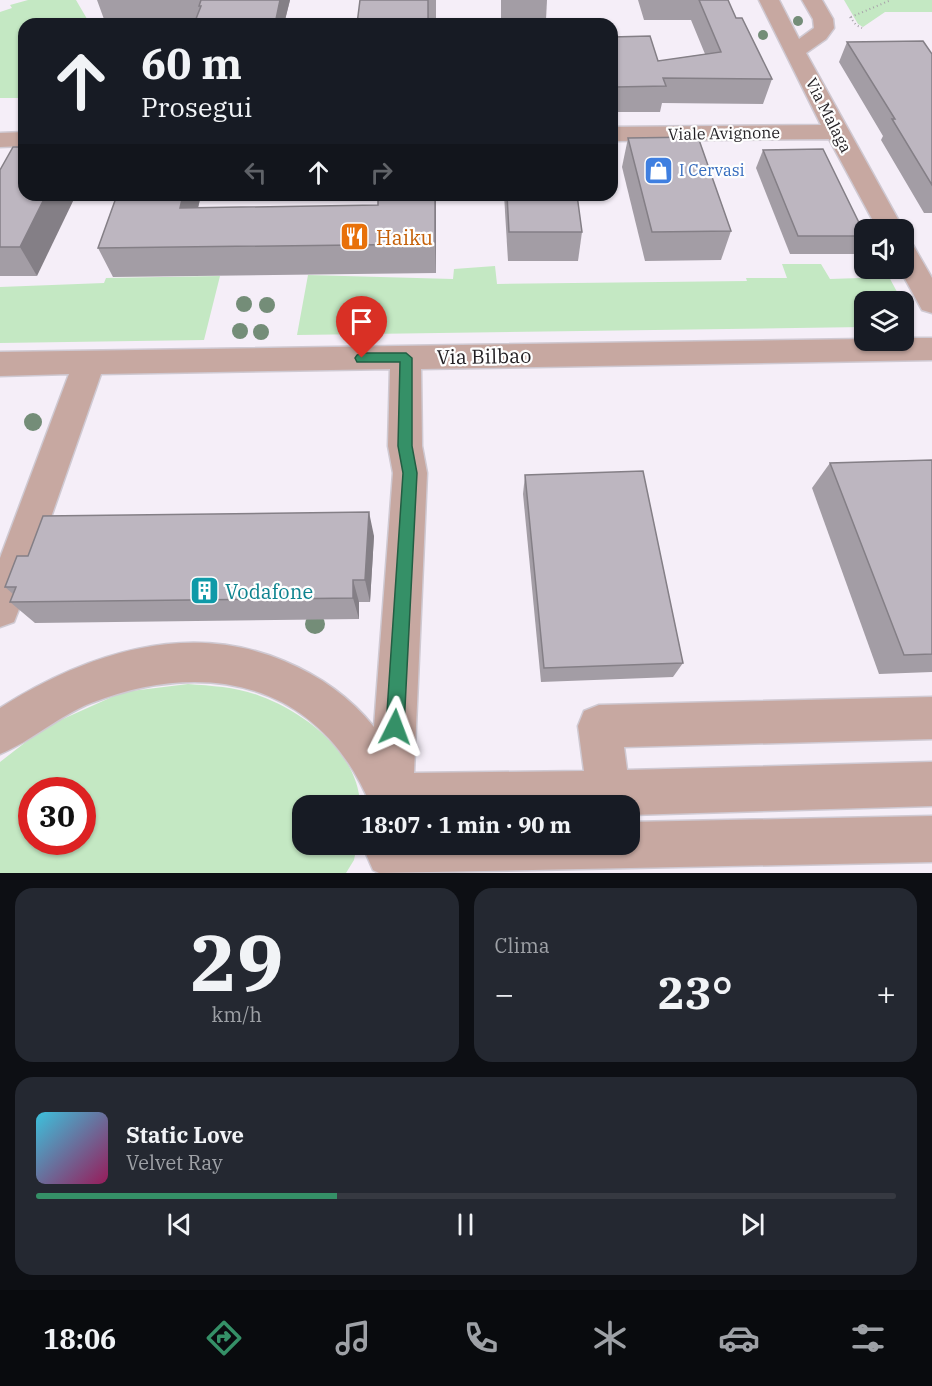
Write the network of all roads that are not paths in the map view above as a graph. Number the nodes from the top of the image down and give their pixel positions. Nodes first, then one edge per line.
1 (769, 0) edge
2 (812, 0) edge
3 (796, 50) junction
4 (836, 132) junction
5 (618, 134) edge
6 (18, 139) edge
7 (0, 140) edge
8 (885, 219) edge
9 (914, 271) edge
10 (932, 303) edge
11 (932, 349) edge
12 (406, 358) junction
13 (89, 363) junction
14 (0, 364) edge
15 (0, 609) edge
16 (932, 718) edge
17 (0, 733) edge
18 (932, 784) edge
19 (609, 793) junction
20 (388, 795) edge
21 (391, 795) edge
22 (547, 795) edge
23 (932, 838) edge
24 (387, 861) edge

1 - 3 street, Via Malaga
2 - 3 street
3 - 4 street, Via Malaga
4 - 5 street, Viale Avignone
4 - 8 street, Via Malaga
6 - 7 street
9 - 10 street
11 - 12 street, Via Bilbao
12 - 13 street, Via Bilbao
12 - 21 street
13 - 14 street, Via Bilbao
13 - 15 street
16 - 19 street
17 - 20 street
18 - 19 street
19 - 22 street
23 - 24 street

